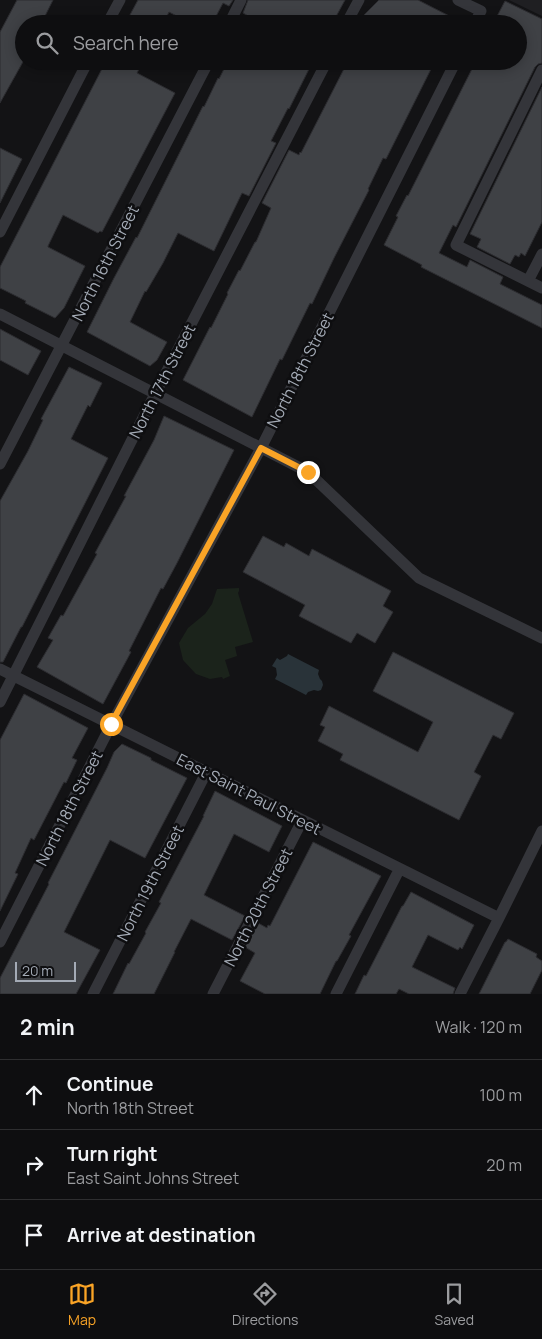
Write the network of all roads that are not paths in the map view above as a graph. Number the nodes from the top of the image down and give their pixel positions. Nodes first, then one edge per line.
1 (120, 0) edge
2 (241, 0) edge
3 (358, 0) edge
4 (458, 0) edge
5 (112, 15) edge
6 (234, 15) edge
7 (350, 15) edge
8 (479, 15) edge
9 (83, 70) edge
10 (204, 70) edge
11 (322, 70) edge
12 (451, 70) edge
13 (542, 70) edge
14 (0, 232) edge
15 (542, 254) edge
16 (528, 281) junction
17 (542, 288) edge
18 (0, 314) edge
19 (61, 346) junction
20 (155, 394) junction
21 (261, 448) junction
22 (0, 464) edge
23 (542, 638) edge
24 (0, 669) edge
25 (14, 676) junction
26 (0, 702) edge
27 (111, 724) junction
28 (206, 772) junction
29 (302, 821) junction
30 (542, 831) edge
31 (399, 870) junction
32 (499, 918) junction
33 (0, 942) edge
34 (93, 994) edge
35 (213, 994) edge
36 (336, 994) edge
37 (460, 994) edge

1 - 5 lane
2 - 6 lane
3 - 7 lane
4 - 8 lane
9 - 14 lane
10 - 19 lane, North 16th Street
11 - 20 lane, North 17th Street
12 - 21 lane, North 18th Street
13 - 16 lane
15 - 16 lane
16 - 17 lane
18 - 19 lane
19 - 20 lane
19 - 22 lane, North 16th Street
20 - 21 lane
20 - 25 lane, North 17th Street
21 - 23 lane
21 - 27 lane, North 18th Street
24 - 25 lane, East Saint Paul Street
25 - 26 lane, North 17th Street
25 - 27 lane, East Saint Paul Street
27 - 28 lane, East Saint Paul Street
27 - 33 lane, North 18th Street
28 - 29 lane, East Saint Paul Street
28 - 34 lane, North 19th Street
29 - 31 lane, East Saint Paul Street
29 - 35 lane, North 20th Street
30 - 32 lane
31 - 32 lane, East Saint Paul Street
31 - 36 lane
32 - 37 lane

